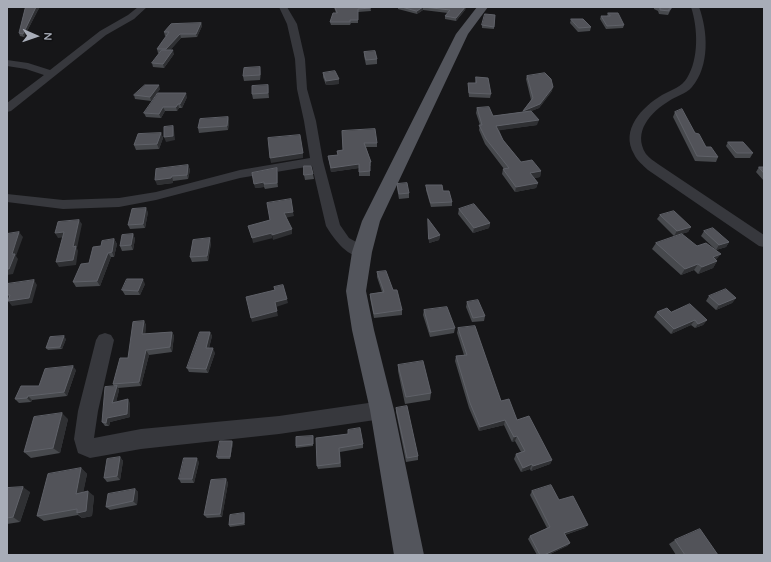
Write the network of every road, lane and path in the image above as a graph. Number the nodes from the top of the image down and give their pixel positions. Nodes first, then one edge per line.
1 (143, 7) edge
2 (283, 7) edge
3 (482, 7) edge
4 (695, 7) edge
5 (7, 63) edge
6 (51, 74) junction
7 (7, 109) edge
8 (317, 161) junction
9 (7, 198) edge
10 (764, 242) edge
11 (362, 252) junction
12 (105, 340) dead end
13 (382, 410) junction
14 (409, 555) edge

1 - 6 street
2 - 8 street
3 - 11 main road
4 - 10 street
5 - 6 street
6 - 7 street
8 - 9 street
8 - 11 street
11 - 13 main road
12 - 13 street
13 - 14 main road

